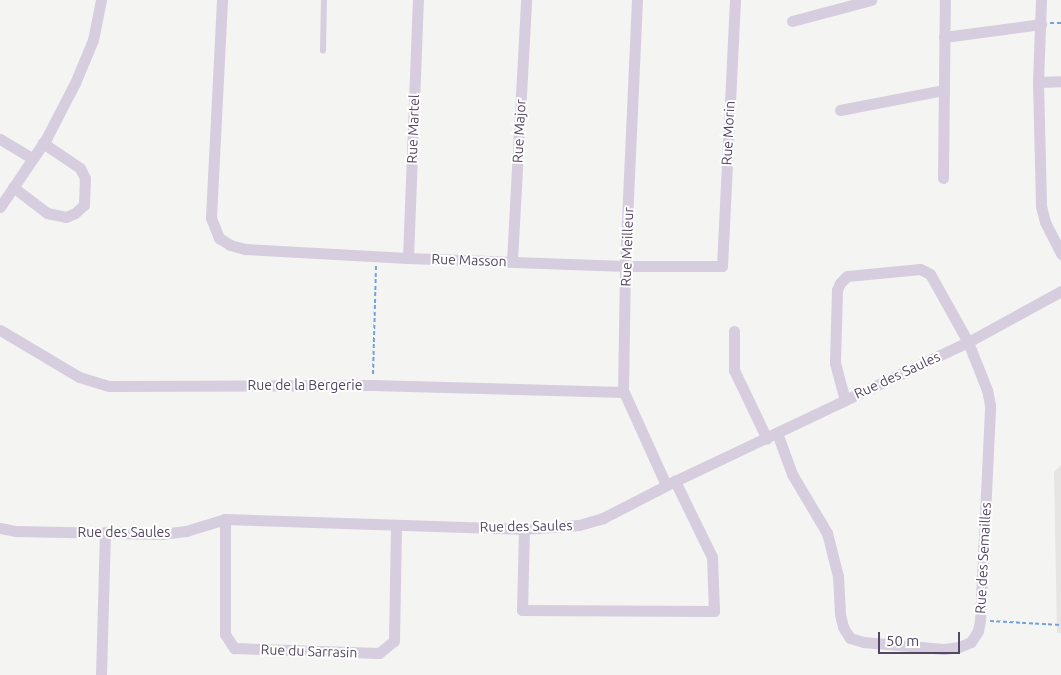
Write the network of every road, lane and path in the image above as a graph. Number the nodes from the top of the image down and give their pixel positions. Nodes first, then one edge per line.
1 (101, 0) edge
2 (222, 0) edge
3 (324, 0) edge
4 (418, 0) edge
5 (526, 0) edge
6 (638, 0) edge
7 (734, 0) edge
8 (871, 0) edge
9 (945, 0) edge
10 (1041, 0) edge
11 (792, 21) dead end
12 (1040, 24) junction
13 (944, 37) junction
14 (323, 51) dead end
15 (1038, 82) junction
16 (1061, 82) edge
17 (944, 90) junction
18 (840, 110) dead end
19 (0, 139) edge
20 (44, 143) junction
21 (32, 158) junction
22 (943, 178) dead end
23 (13, 187) junction
24 (0, 206) edge
25 (1061, 254) edge
26 (376, 256) junction
27 (408, 258) junction
28 (512, 261) junction
29 (625, 266) junction
30 (722, 266) joint
31 (1061, 291) edge
32 (0, 330) edge
33 (734, 331) dead end
34 (968, 342) junction
35 (372, 385) junction
36 (624, 392) junction
37 (845, 400) junction
38 (770, 437) junction
39 (670, 483) junction
40 (226, 519) junction
41 (396, 525) junction
42 (0, 528) edge
43 (524, 529) junction
44 (105, 532) junction
45 (980, 621) junction
46 (1061, 625) edge
47 (101, 675) edge

1 - 20 street
2 - 26 street, Rue Masson
3 - 14 lane
4 - 27 street, Rue Martel
5 - 28 street, Rue Major
6 - 29 street, Rue Meilleur
7 - 30 street, Rue Morin
8 - 11 street
9 - 13 street
10 - 12 street
12 - 13 street
12 - 15 street
13 - 17 street
15 - 16 street
15 - 25 street
17 - 18 street
17 - 22 street
19 - 21 street
20 - 21 street
20 - 23 street
21 - 23 street
23 - 24 street
26 - 27 street, Rue Masson
26 - 35 path
27 - 28 street, Rue Masson
28 - 29 street, Rue Masson
29 - 30 street, Rue Masson
29 - 36 street, Rue Meilleur
31 - 34 street, Rue des Saules
32 - 35 street, Rue de la Bergerie
33 - 38 street
34 - 37 street, Rue des Saules
34 - 37 street, Rue des Semailles
34 - 45 street, Rue des Semailles
35 - 36 street, Rue de la Bergerie
36 - 39 street, Rue Meilleur
37 - 38 street, Rue des Saules
38 - 39 street, Rue des Saules
38 - 45 street, Rue des Semailles
39 - 43 street, Rue des Saules
39 - 43 street, Rue Meilleur
40 - 41 street, Rue des Saules
40 - 41 street, Rue du Sarrasin
40 - 44 street, Rue des Saules
41 - 43 street, Rue des Saules
42 - 44 street, Rue des Saules
44 - 47 street
45 - 46 path

